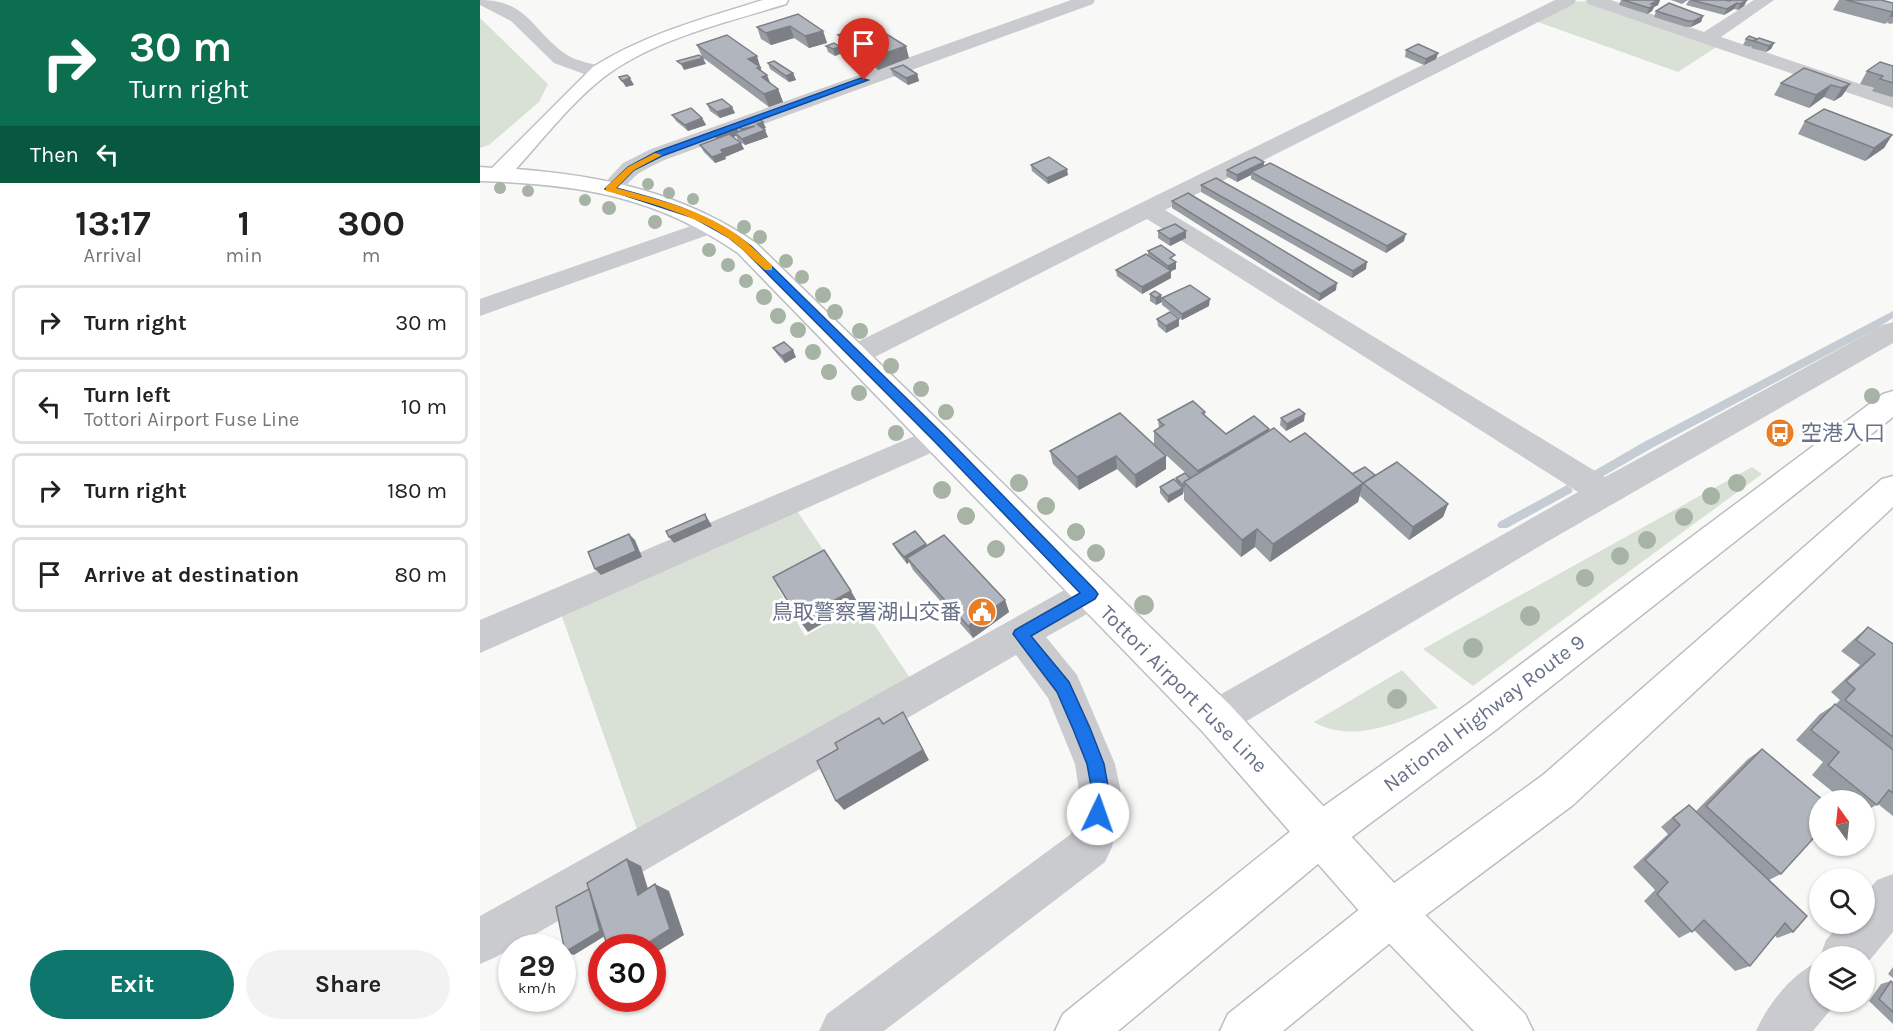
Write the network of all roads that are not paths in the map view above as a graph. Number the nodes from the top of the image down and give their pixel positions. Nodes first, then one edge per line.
1 (484, 0) edge
2 (780, 0) edge
3 (1087, 0) edge
4 (1568, 0) edge
5 (1594, 0) edge
6 (1766, 0) edge
7 (1711, 16) edge
8 (1731, 23) junction
9 (1707, 38) junction
10 (600, 71) junction
11 (1893, 102) edge
12 (489, 174) edge
13 (610, 189) junction
14 (1148, 209) junction
15 (714, 225) junction
16 (480, 308) edge
17 (1893, 332) edge
18 (855, 356) junction
19 (1893, 401) edge
20 (938, 438) junction
21 (1893, 488) edge
22 (1605, 493) junction
23 (1090, 594) junction
24 (1021, 634) junction
25 (480, 637) edge
26 (1216, 718) junction
27 (1322, 833) junction
28 (1893, 896) edge
29 (1391, 913) junction
30 (480, 941) edge
31 (1852, 946) edge
32 (1809, 998) edge
33 (844, 1031) edge
34 (1080, 1031) edge
35 (1245, 1031) edge
36 (1508, 1031) edge
37 (1781, 1031) edge

1 - 10 street
2 - 10 main road
3 - 13 street
4 - 14 street
5 - 9 street
6 - 8 street
7 - 8 street
8 - 9 street
9 - 11 street
10 - 12 main road
12 - 13 main road, Tottori Airport Fuse Line
13 - 15 main road, Tottori Airport Fuse Line
14 - 18 street
14 - 22 street
15 - 16 street
15 - 18 main road, Tottori Airport Fuse Line
17 - 22 street
18 - 20 main road, Tottori Airport Fuse Line
19 - 27 main road, National Highway Route 9
20 - 23 main road, Tottori Airport Fuse Line
20 - 25 street
21 - 29 main road
22 - 26 street
23 - 24 street
23 - 26 main road, Tottori Airport Fuse Line
24 - 30 street
24 - 33 street
26 - 27 main road, Tottori Airport Fuse Line
27 - 29 main road, Tottori Airport Fuse Line
27 - 34 main road, National Highway Route 9
28 - 31 street
29 - 35 main road
29 - 36 main road, Tottori Airport Fuse Line
32 - 37 street

